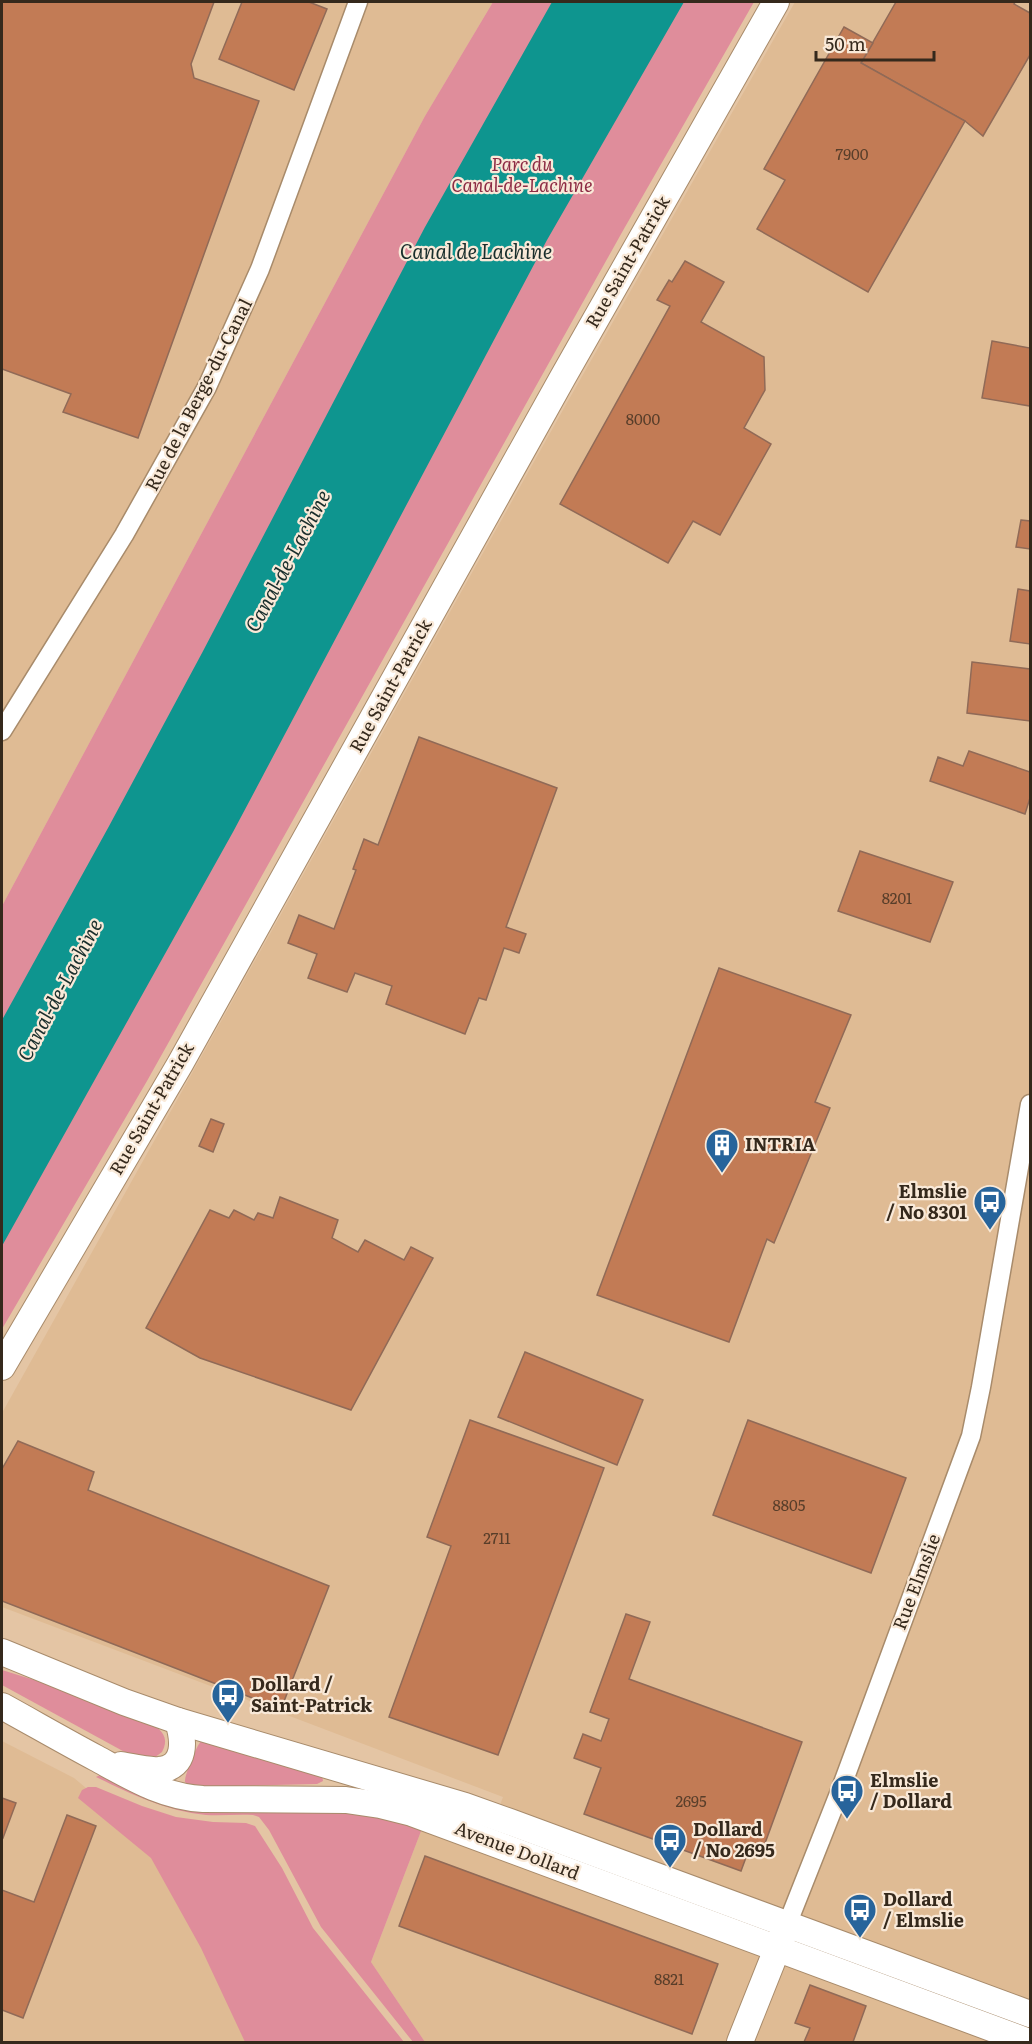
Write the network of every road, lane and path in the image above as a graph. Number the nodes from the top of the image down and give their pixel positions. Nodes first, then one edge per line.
1 (358, 2) edge
2 (776, 2) edge
3 (2, 731) edge
4 (1030, 1104) edge
5 (2, 1367) edge
6 (2, 1652) edge
7 (2, 1706) edge
8 (178, 1721) junction
9 (103, 1762) junction
10 (787, 1925) junction
11 (777, 1948) junction
12 (1030, 2014) edge
13 (740, 2043) edge
14 (1029, 2043) edge

1 - 3 street, Rue de la Berge-du-Canal
2 - 5 main road, Rue Saint-Patrick
4 - 10 street, Rue Elmslie
6 - 8 main road, Avenue Dollard
7 - 9 main road, Avenue Dollard
8 - 9 main road
8 - 10 main road, Avenue Dollard
9 - 11 main road, Avenue Dollard
10 - 11 main road, Rue Elmslie
10 - 12 main road, Avenue Dollard
11 - 13 main road, Rue Elmslie
11 - 14 main road, Avenue Dollard

